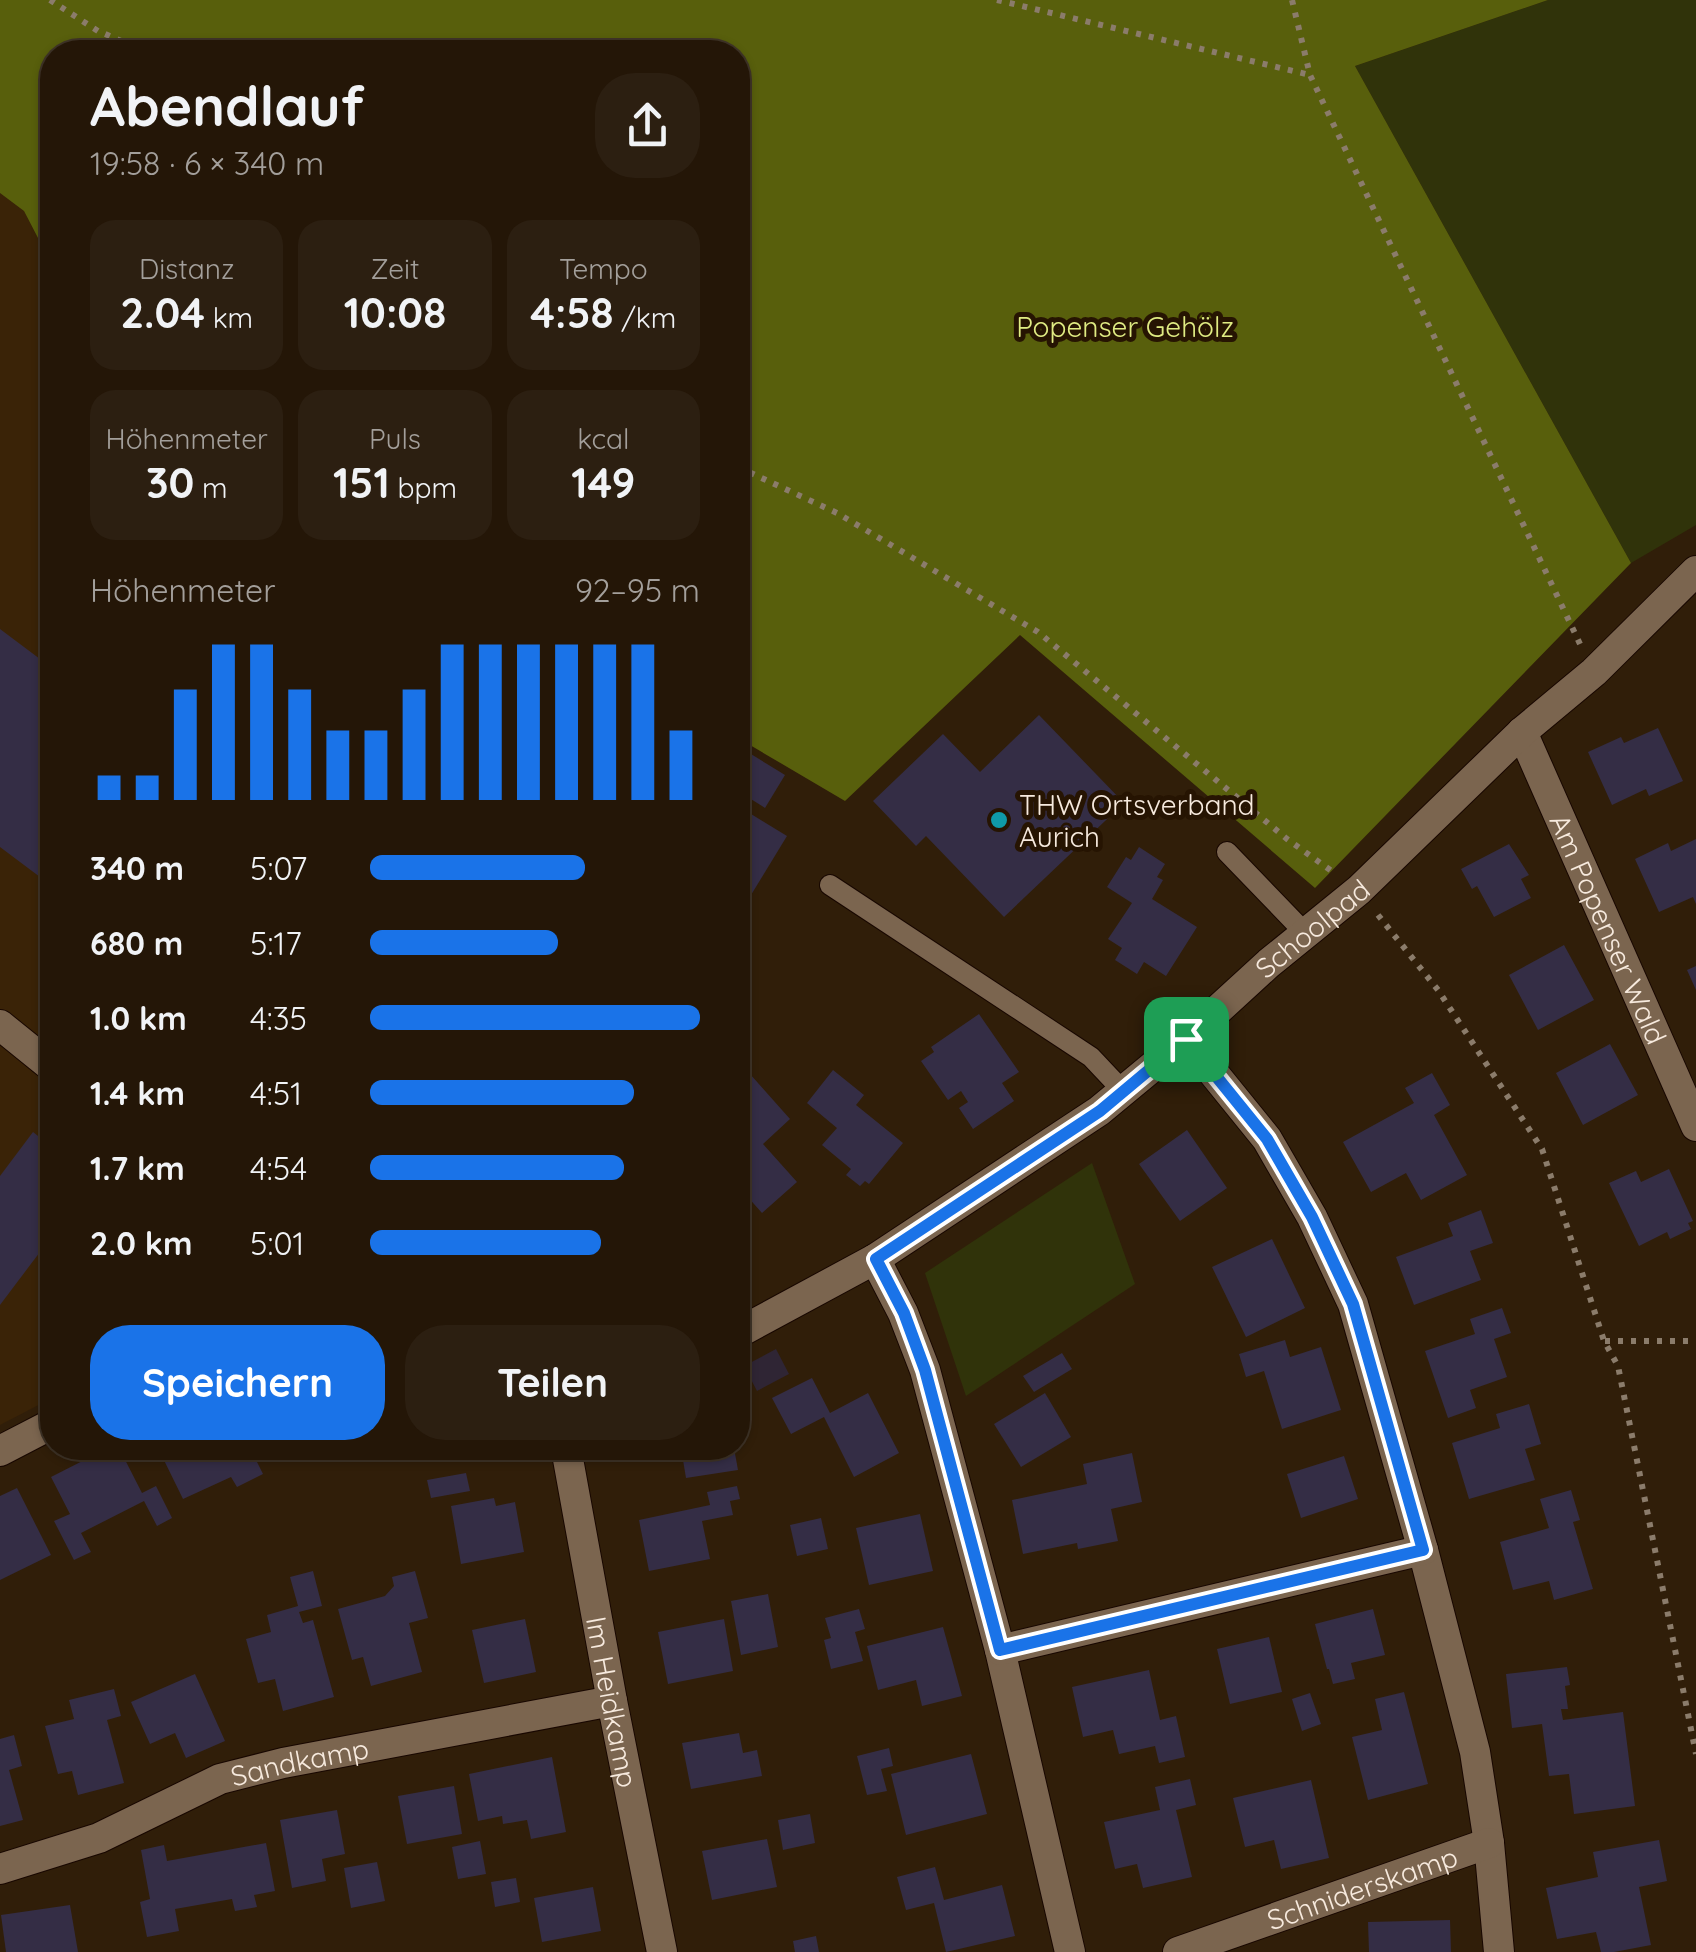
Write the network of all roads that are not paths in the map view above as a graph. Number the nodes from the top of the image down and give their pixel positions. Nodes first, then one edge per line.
1 (1696, 571) edge
2 (1522, 732) junction
3 (1228, 852) dead end
4 (830, 884) dead end
5 (1306, 934) junction
6 (0, 1026) edge
7 (1186, 1039) junction
8 (40, 1057) edge
9 (1122, 1091) junction
10 (1696, 1126) edge
11 (876, 1259) junction
12 (750, 1327) edge
13 (40, 1430) edge
14 (0, 1451) edge
15 (568, 1460) edge
16 (1423, 1550) junction
17 (1000, 1650) junction
18 (612, 1701) junction
19 (1489, 1843) junction
20 (0, 1869) edge
21 (662, 1952) edge
22 (1070, 1952) edge
23 (1178, 1952) edge
24 (1499, 1952) edge

1 - 2 street, Schoolpad
2 - 5 street, Schoolpad
2 - 10 street, Am Popenser Wald
3 - 5 lane
4 - 9 lane
5 - 7 street, Schoolpad
6 - 8 street
7 - 9 street, Schoolpad
7 - 16 street, Schniderskamp
9 - 11 street, Schoolpad
11 - 12 street, Schoolpad
11 - 17 street
13 - 14 street
15 - 18 street, Im Heidkamp
16 - 17 street
16 - 19 street, Schniderskamp
17 - 22 street
18 - 20 street, Sandkamp
18 - 21 street, Im Heidkamp
19 - 23 street, Schniderskamp
19 - 24 street, Schniderskamp

